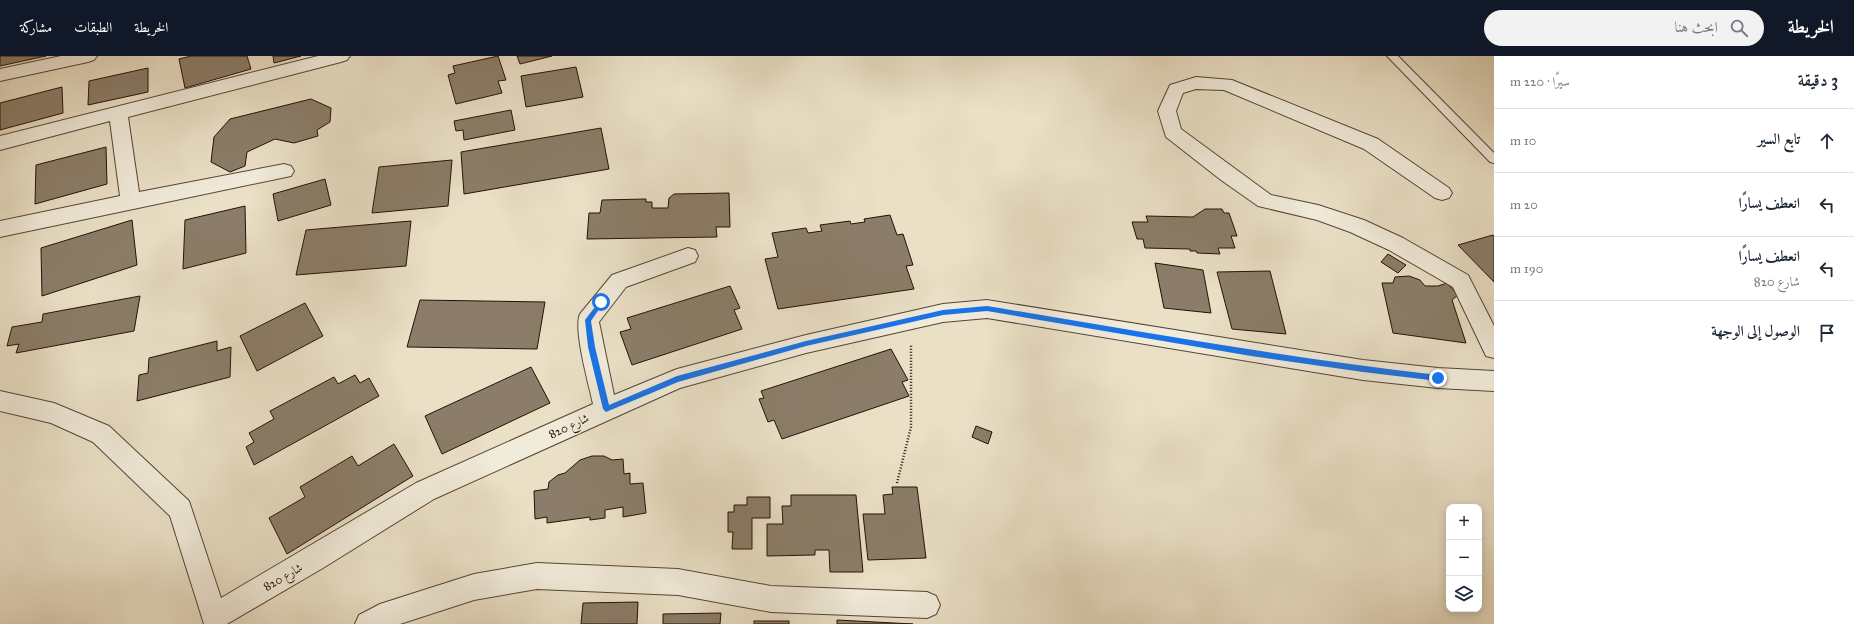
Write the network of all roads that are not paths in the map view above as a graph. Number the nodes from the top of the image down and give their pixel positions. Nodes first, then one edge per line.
1 (88, 56) edge
2 (341, 56) edge
3 (1392, 56) edge
4 (0, 75) edge
5 (118, 112) junction
6 (0, 143) edge
7 (1494, 159) edge
8 (284, 170) dead end
9 (1442, 193) dead end
10 (131, 201) junction
11 (0, 229) edge
12 (688, 256) dead end
13 (1494, 349) edge
14 (1494, 381) edge
15 (0, 401) edge
16 (606, 409) junction
17 (927, 605) dead end
18 (208, 620) edge
19 (368, 624) edge

1 - 4 street
2 - 5 street
3 - 7 lane
5 - 6 street
5 - 10 street
8 - 10 street
9 - 13 street
10 - 11 street
12 - 16 street
14 - 16 street, شارع 820
15 - 18 street, شارع 820
16 - 18 street, شارع 820
17 - 19 street

